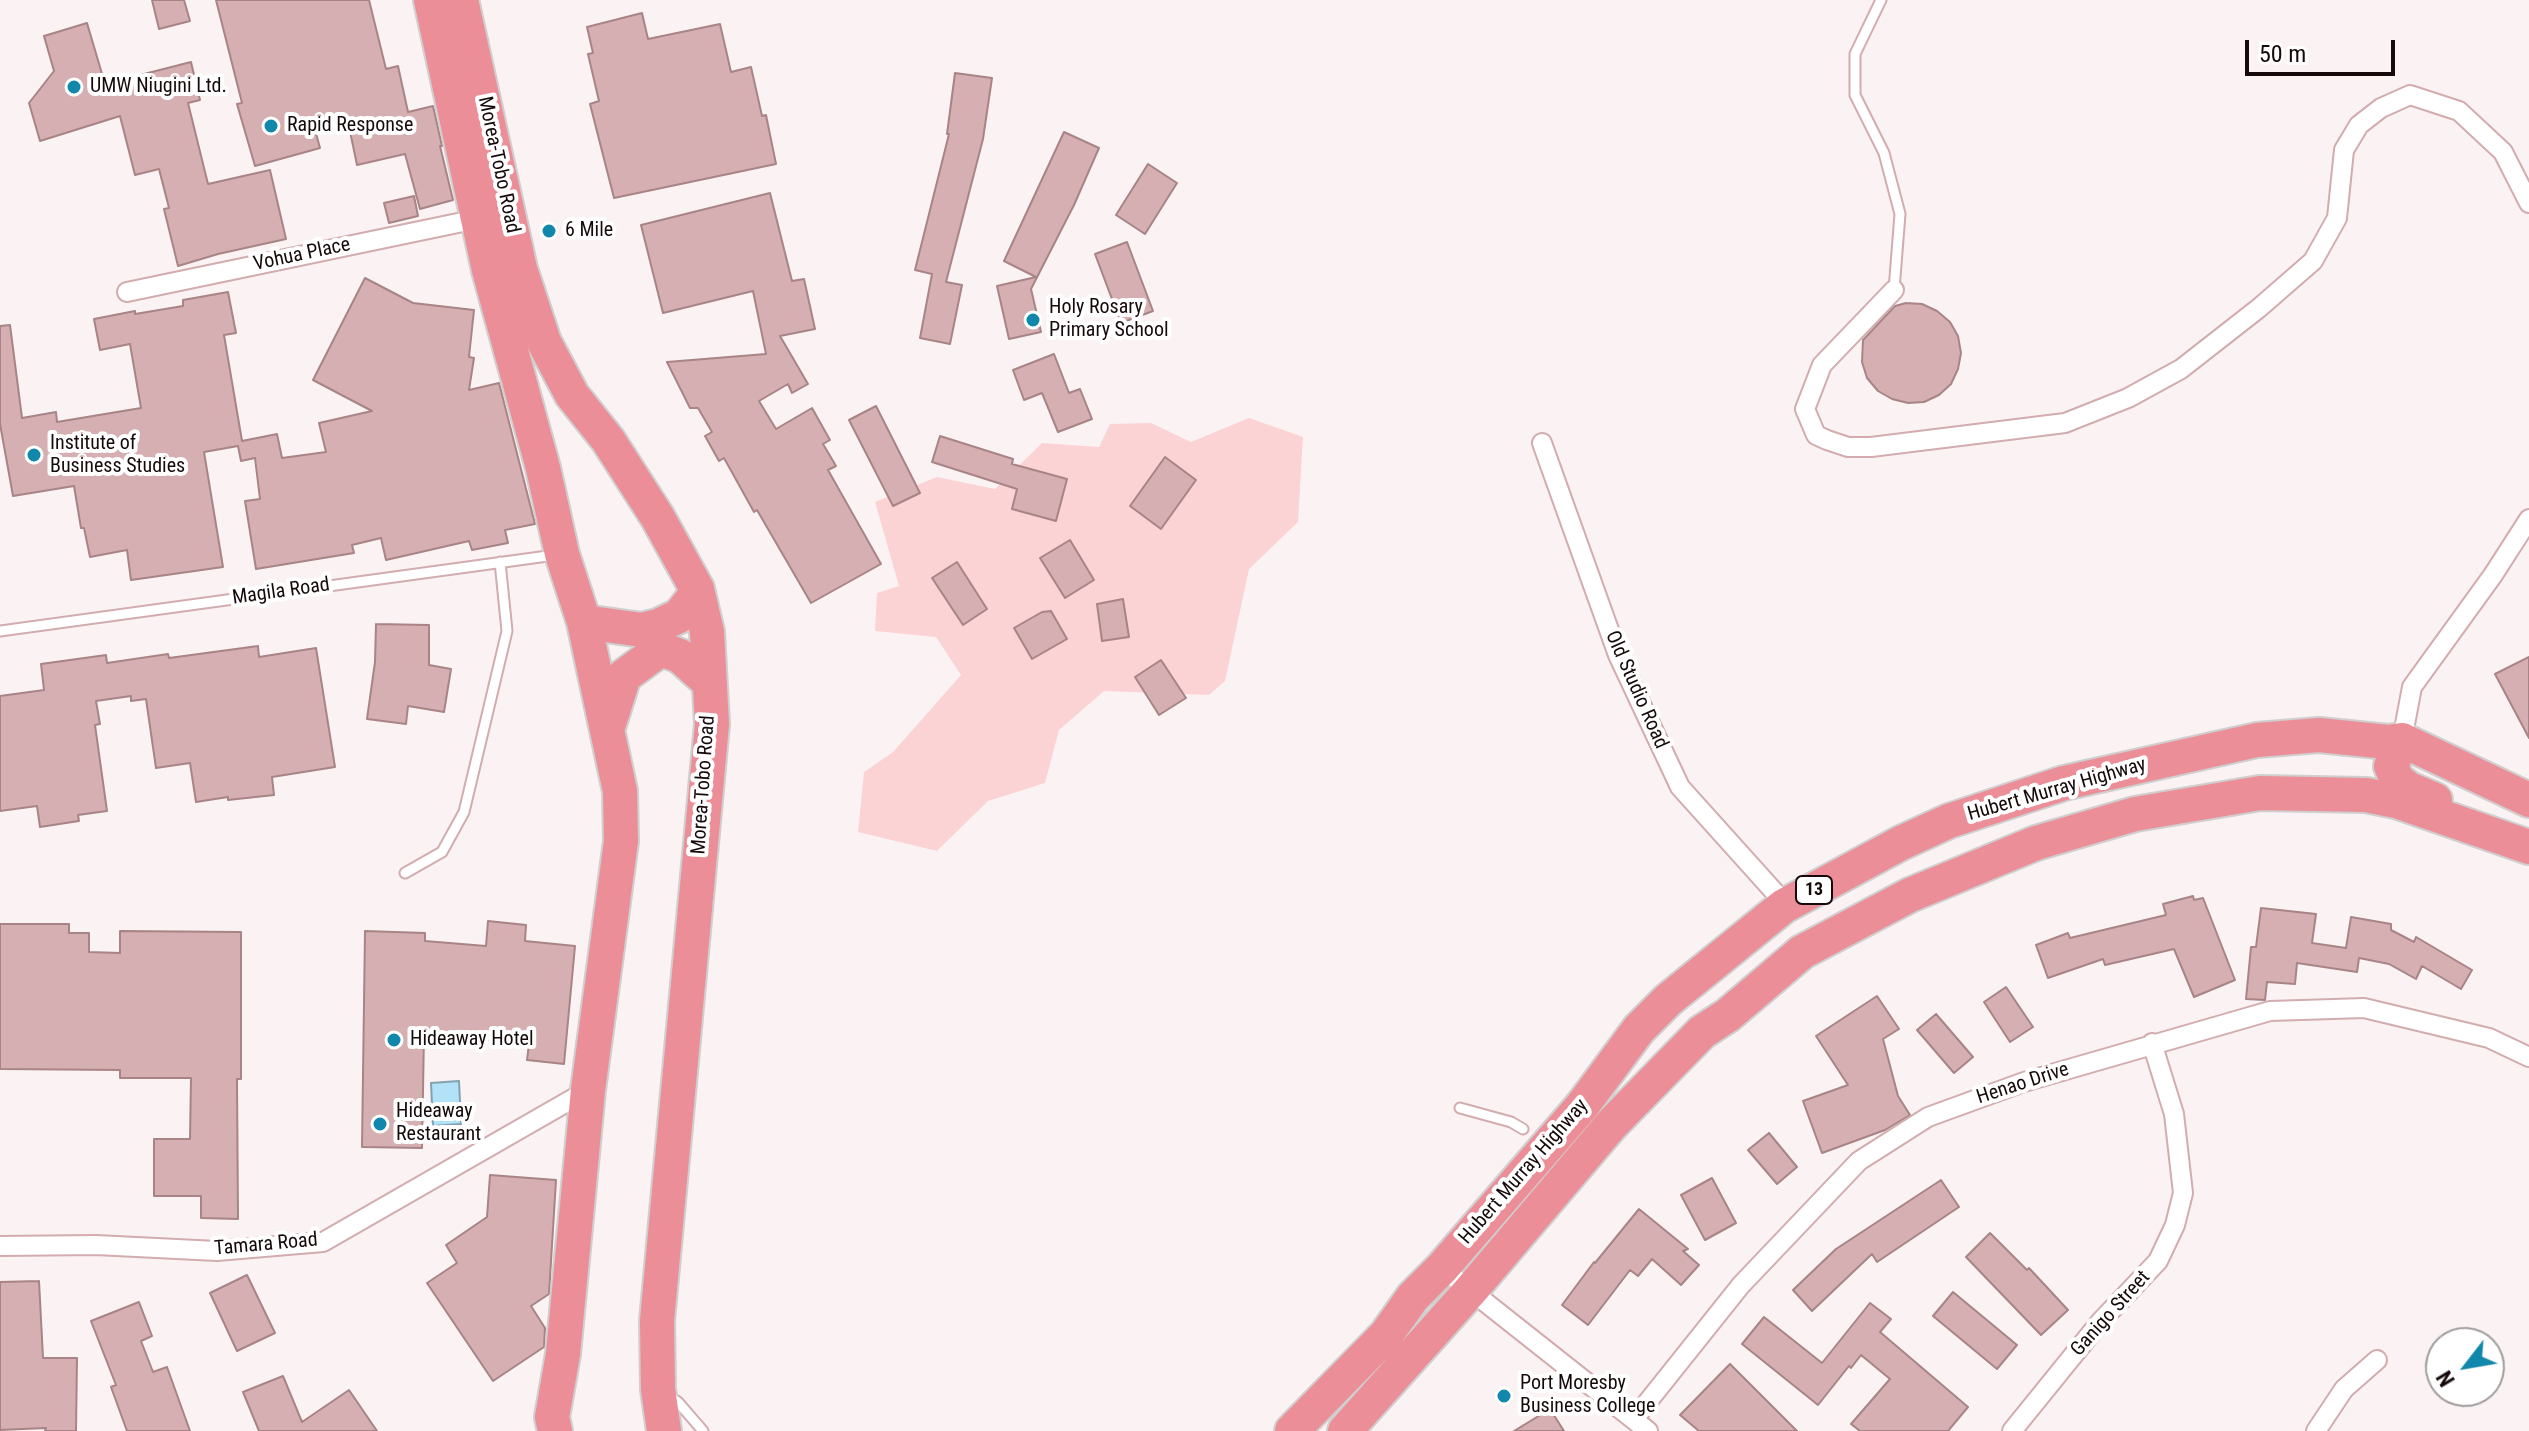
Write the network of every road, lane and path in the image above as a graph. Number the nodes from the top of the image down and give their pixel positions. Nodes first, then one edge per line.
1 (431, 0) edge
2 (461, 0) edge
3 (1881, 0) edge
4 (2529, 203) edge
5 (477, 219) junction
6 (1894, 290) joint
7 (127, 292) dead end
8 (572, 395) junction
9 (535, 438) junction
10 (1542, 443) dead end
11 (2529, 519) edge
12 (562, 554) junction
13 (500, 562) junction
14 (697, 589) junction
15 (584, 622) junction
16 (0, 631) edge
17 (709, 682) junction
18 (607, 730) junction
19 (2402, 740) junction
20 (2529, 800) edge
21 (2529, 847) edge
22 (405, 873) dead end
23 (1784, 906) junction
24 (2152, 1043) junction
25 (2529, 1057) edge
26 (588, 1090) junction
27 (1460, 1108) dead end
28 (1523, 1129) dead end
29 (0, 1246) edge
30 (1442, 1268) junction
31 (1471, 1290) junction
32 (2377, 1360) dead end
33 (658, 1389) junction
34 (1641, 1425) edge
35 (552, 1426) edge
36 (664, 1431) edge
37 (703, 1431) edge
38 (1292, 1431) edge
39 (1345, 1431) edge
40 (2012, 1431) edge
41 (2316, 1431) edge

1 - 5 highway, Morea-Tobo Road
2 - 8 highway, Morea-Tobo Road
3 - 6 lane
4 - 6 street
5 - 7 street, Vohua Place
5 - 9 highway, Morea-Tobo Road
8 - 9 highway
8 - 14 highway, Morea-Tobo Road
9 - 12 highway, Morea-Tobo Road
10 - 23 street, Old Studio Road
11 - 19 street
12 - 13 lane, Magila Road
12 - 15 highway, Morea-Tobo Road
13 - 16 lane, Magila Road
13 - 22 lane
14 - 15 highway
14 - 17 highway, Morea-Tobo Road
15 - 18 highway, Morea-Tobo Road
17 - 18 highway
17 - 33 highway, Morea-Tobo Road
18 - 26 highway, Morea-Tobo Road
19 - 20 highway, Hubert Murray Highway / 13
19 - 21 highway
19 - 23 highway, Hubert Murray Highway / 13
21 - 31 highway, Hubert Murray Highway / 13
23 - 30 highway, Hubert Murray Highway / 13
24 - 25 street, Henao Drive
24 - 34 street, Henao Drive
24 - 40 street, Ganigo Street
26 - 29 street, Tamara Road
26 - 35 highway, Morea-Tobo Road
27 - 28 lane
30 - 31 street
30 - 38 highway, Hubert Murray Highway / 13
31 - 34 street
31 - 39 highway, Hubert Murray Highway / 13
32 - 41 street
33 - 36 highway, Morea-Tobo Road
33 - 37 lane

